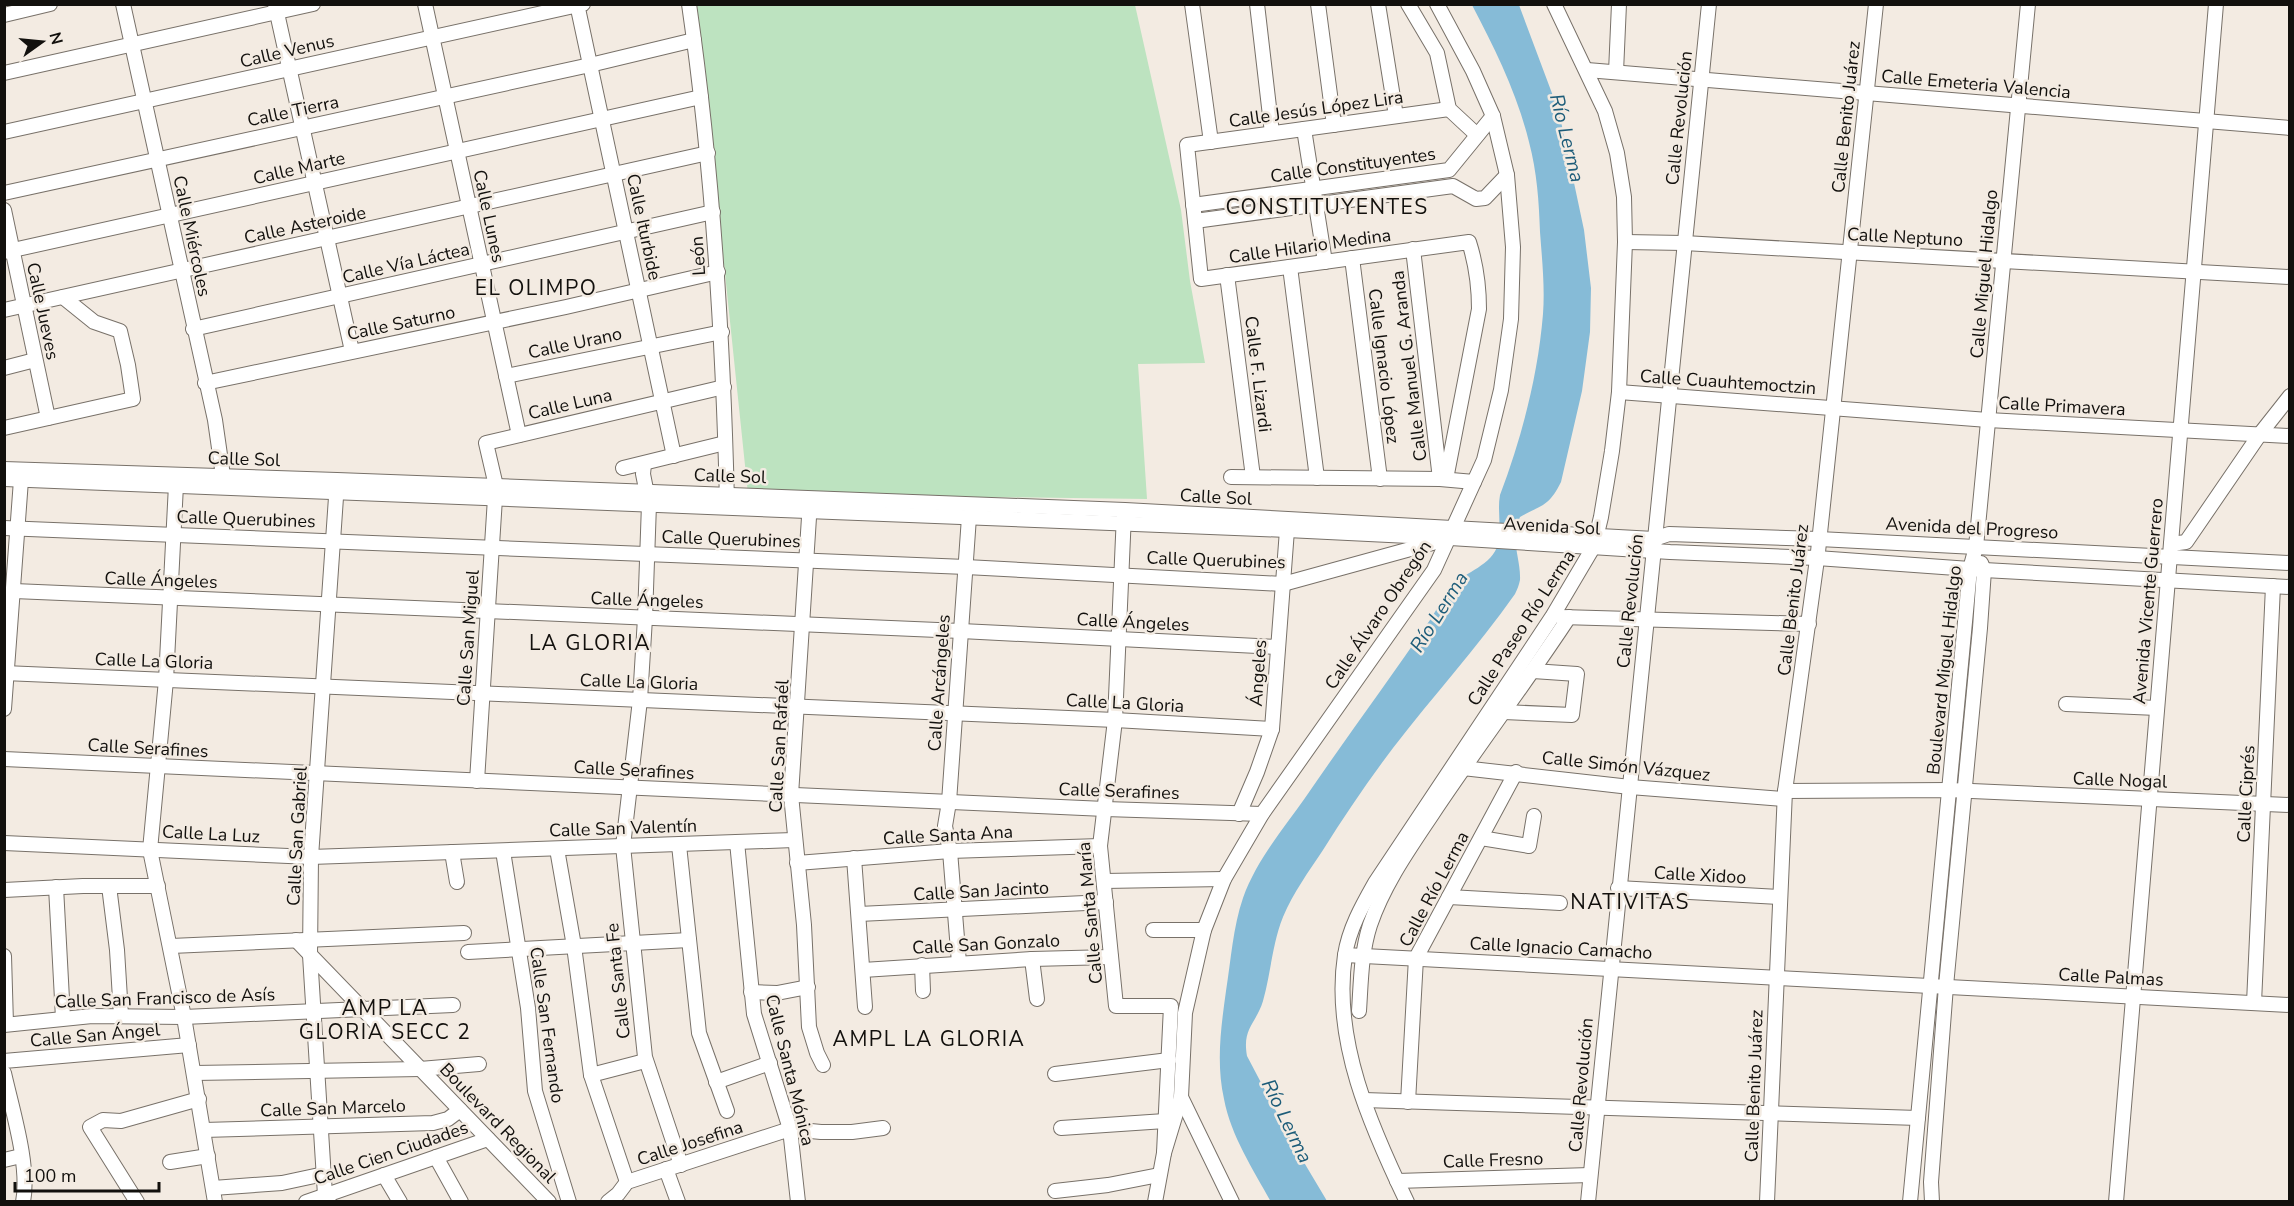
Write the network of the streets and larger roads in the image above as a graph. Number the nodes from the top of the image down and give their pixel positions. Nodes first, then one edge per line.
1 (50, 4) edge
2 (123, 4) edge
3 (313, 4) edge
4 (425, 4) edge
5 (689, 4) edge
6 (1192, 4) edge
7 (1257, 4) edge
8 (1318, 4) edge
9 (1378, 4) edge
10 (1408, 4) edge
11 (1437, 4) edge
12 (1554, 4) edge
13 (1619, 4) edge
14 (1709, 4) edge
15 (1876, 4) edge
16 (2028, 4) edge
17 (2217, 4) edge
18 (579, 5) edge
19 (276, 9) edge
20 (4, 15) edge
21 (432, 38) junction
22 (694, 40) junction
23 (132, 45) junction
24 (590, 64) junction
25 (289, 69) junction
26 (1587, 70) junction
27 (1616, 72) junction
28 (4, 73) edge
29 (1701, 80) junction
30 (1867, 93) junction
31 (445, 96) junction
32 (701, 97) junction
33 (145, 102) junction
34 (2019, 106) junction
35 (1449, 109) junction
36 (1396, 116) junction
37 (1492, 116) junction
38 (602, 118) junction
39 (2207, 121) junction
40 (1334, 124) junction
41 (302, 128) junction
42 (2289, 128) edge
43 (1304, 129) junction
44 (4, 132) edge
45 (1272, 133) junction
46 (1477, 135) junction
47 (1211, 142) junction
48 (457, 151) junction
49 (708, 153) junction
50 (157, 159) junction
51 (1449, 170) junction
52 (1507, 175) junction
53 (614, 176) junction
54 (314, 183) junction
55 (1453, 186) junction
56 (1314, 188) junction
57 (4, 193) edge
58 (1193, 205) junction
59 (1316, 205) junction
60 (469, 208) junction
61 (4, 210) edge
62 (713, 212) junction
63 (169, 215) junction
64 (1195, 220) junction
65 (626, 231) junction
66 (327, 239) junction
67 (1625, 242) junction
68 (1684, 243) junction
69 (1413, 249) junction
70 (9, 251) edge
71 (1850, 252) junction
72 (1352, 258) junction
73 (2004, 261) junction
74 (1326, 262) junction
75 (482, 264) junction
76 (1290, 267) junction
77 (181, 271) junction
78 (2194, 271) junction
79 (718, 272) junction
80 (1227, 275) junction
81 (2289, 277) edge
82 (639, 290) junction
83 (340, 296) junction
84 (63, 297) junction
85 (24, 306) junction
86 (4, 310) edge
87 (494, 322) junction
88 (193, 329) junction
89 (722, 332) junction
90 (651, 346) junction
91 (352, 351) junction
92 (35, 360) junction
93 (4, 368) edge
94 (506, 376) junction
95 (205, 383) junction
96 (724, 387) junction
97 (1619, 392) junction
98 (1668, 395) junction
99 (2289, 396) edge
100 (663, 401) junction
101 (1833, 408) junction
102 (48, 418) junction
103 (1988, 420) junction
104 (4, 428) edge
105 (2181, 430) junction
106 (2260, 434) junction
107 (519, 435) junction
108 (2289, 436) edge
109 (486, 443) joint
110 (725, 443) junction
111 (675, 456) junction
112 (644, 464) junction
113 (623, 468) dead end
114 (4, 469) edge
115 (223, 476) junction
116 (1231, 477) dead end
117 (1253, 477) junction
118 (1317, 478) junction
119 (1380, 478) junction
120 (4, 479) edge
121 (1443, 479) junction
122 (21, 480) junction
123 (1474, 482) junction
124 (176, 485) junction
125 (336, 485) junction
126 (495, 492) junction
127 (648, 498) junction
128 (727, 501) junction
129 (810, 504) junction
130 (969, 517) junction
131 (1124, 517) junction
132 (11, 528) edge
133 (1287, 530) junction
134 (1458, 534) junction
135 (174, 535) junction
136 (1819, 539) junction
137 (333, 541) junction
138 (1596, 541) junction
139 (1654, 544) junction
140 (1976, 546) junction
141 (492, 548) junction
142 (2171, 550) junction
143 (648, 554) junction
144 (1817, 558) junction
145 (807, 561) junction
146 (2289, 563) edge
147 (966, 567) junction
148 (1977, 570) junction
149 (1122, 574) junction
150 (2168, 580) junction
151 (1283, 584) junction
152 (2273, 586) junction
153 (2289, 587) edge
154 (14, 591) junction
155 (171, 598) junction
156 (328, 604) junction
157 (488, 611) junction
158 (645, 618) junction
159 (1646, 620) junction
160 (804, 624) junction
161 (1809, 624) junction
162 (961, 631) junction
163 (1118, 639) junction
164 (1278, 647) junction
165 (1533, 671) junction
166 (6, 673) edge
167 (166, 680) junction
168 (323, 687) junction
169 (482, 693) junction
170 (640, 700) junction
171 (2066, 704) dead end
172 (798, 707) junction
173 (2157, 708) junction
174 (4, 710) edge
175 (1504, 712) junction
176 (955, 714) junction
177 (1114, 720) junction
178 (1272, 729) junction
179 (4, 759) edge
180 (158, 766) junction
181 (1463, 768) junction
182 (1516, 772) junction
183 (317, 773) junction
184 (477, 781) junction
185 (1630, 787) junction
186 (630, 788) junction
187 (1949, 790) junction
188 (1964, 791) junction
189 (791, 795) junction
190 (1784, 795) junction
191 (2150, 799) junction
192 (949, 802) junction
193 (2264, 804) junction
194 (2289, 805) edge
195 (1104, 809) junction
196 (1239, 814) junction
197 (1262, 814) junction
198 (1534, 816) dead end
199 (1481, 838) junction
200 (794, 840) junction
201 (737, 842) junction
202 (4, 843) edge
203 (679, 844) junction
204 (622, 846) junction
205 (1100, 846) junction
206 (557, 849) junction
207 (150, 850) junction
208 (503, 851) junction
209 (950, 851) junction
210 (452, 852) junction
211 (311, 857) junction
212 (854, 858) junction
213 (797, 863) junction
214 (1224, 879) junction
215 (1104, 881) junction
216 (457, 882) dead end
217 (109, 886) junction
218 (158, 886) junction
219 (56, 887) junction
220 (1618, 888) junction
221 (4, 891) edge
222 (1449, 897) junction
223 (1779, 897) junction
224 (1106, 902) junction
225 (1560, 903) dead end
226 (954, 910) junction
227 (859, 915) junction
228 (1153, 930) dead end
229 (1204, 930) junction
230 (464, 933) dead end
231 (296, 940) junction
232 (311, 940) junction
233 (688, 940) junction
234 (631, 943) junction
235 (171, 946) junction
236 (574, 946) junction
237 (519, 949) junction
238 (468, 952) dead end
239 (310, 955) junction
240 (1345, 955) junction
241 (4, 956) edge
242 (1362, 956) junction
243 (1111, 957) junction
244 (1416, 958) junction
245 (1032, 959) junction
246 (959, 963) junction
247 (922, 965) junction
248 (1610, 968) junction
249 (863, 970) junction
250 (1775, 977) junction
251 (1930, 985) junction
252 (1946, 986) junction
253 (808, 987) junction
254 (923, 991) dead end
255 (752, 992) junction
256 (2133, 997) junction
257 (1037, 999) dead end
258 (2254, 1003) junction
259 (453, 1005) dead end
260 (2289, 1005) edge
261 (865, 1006) dead end
262 (364, 1010) junction
263 (1359, 1011) dead end
264 (314, 1012) junction
265 (121, 1015) junction
266 (184, 1017) junction
267 (63, 1018) junction
268 (5, 1025) edge
269 (189, 1045) junction
270 (1169, 1060) junction
271 (4, 1061) edge
272 (645, 1061) junction
273 (770, 1063) junction
274 (479, 1064) dead end
275 (823, 1065) dead end
276 (420, 1069) junction
277 (317, 1071) junction
278 (194, 1073) junction
279 (4, 1074) edge
280 (1055, 1074) dead end
281 (591, 1075) junction
282 (716, 1082) junction
283 (1181, 1097) junction
284 (199, 1100) junction
285 (1364, 1100) junction
286 (1408, 1101) junction
287 (1597, 1107) junction
288 (460, 1110) junction
289 (727, 1111) dead end
290 (1772, 1113) junction
291 (9, 1117) edge
292 (1918, 1118) junction
293 (1165, 1121) junction
294 (321, 1127) junction
295 (883, 1128) dead end
296 (1061, 1128) dead end
297 (790, 1129) junction
298 (204, 1130) junction
299 (488, 1139) junction
300 (1164, 1154) junction
301 (21, 1156) junction
302 (208, 1156) junction
303 (436, 1157) junction
304 (4, 1160) edge
305 (170, 1162) dead end
306 (681, 1165) junction
307 (666, 1169) junction
308 (324, 1174) junction
309 (384, 1175) junction
310 (1159, 1175) junction
311 (1590, 1175) junction
312 (562, 1179) junction
313 (1398, 1181) junction
314 (1912, 1181) junction
315 (627, 1182) junction
316 (1931, 1182) junction
317 (1055, 1191) dead end
318 (214, 1195) edge
319 (327, 1198) edge
320 (546, 1198) edge
321 (27, 1199) edge
322 (796, 1201) edge
323 (137, 1202) edge
324 (306, 1202) edge
325 (400, 1202) edge
326 (461, 1202) edge
327 (569, 1202) edge
328 (608, 1202) edge
329 (678, 1202) edge
330 (1155, 1202) edge
331 (1232, 1202) edge
332 (1407, 1202) edge
333 (1588, 1202) edge
334 (1767, 1202) edge
335 (1910, 1202) edge
336 (1932, 1202) edge
337 (2116, 1202) edge

1 - 20 street
2 - 23 street, Calle Miércoles
3 - 19 street
4 - 21 street, Calle Lunes
5 - 22 street, León
6 - 47 street
7 - 45 street
8 - 40 street
9 - 36 street
10 - 35 street
11 - 37 street, Calle Álvaro Obregón
12 - 26 street, Calle Paseo Río Lerma
13 - 27 street
14 - 29 street, Calle Revolución
15 - 30 street, Calle Benito Juárez
16 - 34 street, Calle Miguel Hidalgo
17 - 39 street, Avenida Vicente Guerrero
18 - 21 street, Calle Venus
18 - 24 street, Calle Iturbide
19 - 23 street
19 - 25 street
21 - 25 street, Calle Venus
21 - 31 street, Calle Lunes
22 - 24 street, Calle Tierra
22 - 32 street, León
23 - 28 street
23 - 33 street, Calle Miércoles
24 - 31 street, Calle Tierra
24 - 38 street, Calle Iturbide
25 - 33 street, Calle Venus
25 - 41 street
26 - 27 street, Calle Emeteria Valencia
26 - 67 street, Calle Paseo Río Lerma
27 - 29 street, Calle Emeteria Valencia
29 - 30 street, Calle Emeteria Valencia
29 - 68 street, Calle Revolución
30 - 34 street, Calle Emeteria Valencia
30 - 71 street, Calle Benito Juárez
31 - 41 street, Calle Tierra
31 - 48 street, Calle Lunes
32 - 38 street, Calle Marte
32 - 49 street, León
33 - 44 street, Calle Venus
33 - 50 street, Calle Miércoles
34 - 39 street, Calle Emeteria Valencia
34 - 73 street, Calle Miguel Hidalgo
35 - 36 street, Calle Jesús López Lira
35 - 46 street
36 - 40 street, Calle Jesús López Lira
37 - 46 street, Calle Constituyentes
37 - 52 street, Calle Álvaro Obregón
38 - 48 street, Calle Marte
38 - 53 street, Calle Iturbide
39 - 42 street, Calle Emeteria Valencia
39 - 78 street, Avenida Vicente Guerrero
40 - 43 street, Calle Jesús López Lira
41 - 50 street, Calle Tierra
41 - 54 street
43 - 45 street, Calle Jesús López Lira
43 - 56 street
45 - 47 street, Calle Jesús López Lira
46 - 51 street, Calle Constituyentes
47 - 58 street, Calle Jesús López Lira
48 - 54 street, Calle Marte
48 - 60 street, Calle Lunes
49 - 53 street, Calle Asteroide
49 - 62 street, León
50 - 57 street, Calle Tierra
50 - 63 street, Calle Miércoles
51 - 55 street
51 - 56 street, Calle Constituyentes
52 - 55 street
52 - 123 street, Calle Álvaro Obregón
53 - 60 street, Calle Asteroide
53 - 65 street, Calle Iturbide
54 - 63 street, Calle Marte
54 - 66 street
55 - 59 street, Calle Constituyentes
56 - 58 street, Calle Constituyentes
56 - 59 street
58 - 64 street
59 - 64 street, Calle Constituyentes
59 - 74 street
60 - 66 street, Calle Asteroide
60 - 75 street, Calle Lunes
61 - 70 street, Calle Jueves
62 - 65 street, Calle Vía Láctea
62 - 79 street, León
63 - 70 street, Calle Marte
63 - 77 street, Calle Miércoles
64 - 80 street, Calle Hilario Medina
65 - 75 street, Calle Vía Láctea
65 - 82 street, Calle Iturbide
66 - 77 street, Calle Asteroide
66 - 83 street
67 - 68 street, Calle Neptuno
67 - 97 street, Calle Paseo Río Lerma
68 - 71 street, Calle Neptuno
68 - 98 street, Calle Revolución
69 - 72 street, Calle Hilario Medina
69 - 121 street, Calle Manuel G. Aranda
69 - 121 street, Calle Hilario Medina
70 - 85 street, Calle Jueves
71 - 73 street, Calle Neptuno
71 - 101 street, Calle Benito Juárez
72 - 74 street, Calle Hilario Medina
72 - 119 street, Calle Ignacio López
73 - 78 street, Calle Neptuno
73 - 103 street, Calle Miguel Hidalgo
74 - 76 street, Calle Hilario Medina
75 - 83 street, Calle Vía Láctea
75 - 87 street, Calle Lunes
76 - 80 street, Calle Hilario Medina
76 - 118 street
77 - 84 street, Calle Asteroide
77 - 88 street, Calle Miércoles
78 - 81 street, Calle Neptuno
78 - 105 street, Avenida Vicente Guerrero
79 - 82 street, Calle Saturno
79 - 89 street, León
80 - 117 street, Calle F. Lizardi
82 - 87 street, Calle Saturno
82 - 90 street, Calle Iturbide
83 - 88 street, Calle Vía Láctea
83 - 91 street
84 - 85 street, Calle Asteroide
84 - 102 street
85 - 86 street, Calle Asteroide
85 - 92 street, Calle Jueves
87 - 91 street, Calle Saturno
87 - 94 street, Calle Lunes
88 - 95 street, Calle Miércoles
89 - 90 street, Calle Urano
89 - 96 street, León
90 - 94 street, Calle Urano
90 - 100 street, Calle Iturbide
91 - 95 street, Calle Saturno
92 - 93 street
92 - 102 street, Calle Jueves
94 - 107 street, Calle Lunes
95 - 115 street, Calle Miércoles
96 - 100 street, Calle Luna
96 - 110 street, León
97 - 98 street, Calle Cuauhtemoctzin
97 - 138 street, Calle Paseo Río Lerma
98 - 101 street, Calle Cuauhtemoctzin
98 - 139 street, Calle Revolución
99 - 106 street
100 - 107 street, Calle Luna
100 - 111 street, Calle Iturbide
101 - 103 street, Calle Primavera
101 - 136 street, Calle Benito Juárez
102 - 104 street
103 - 105 street, Calle Primavera
103 - 140 street, Calle Miguel Hidalgo
105 - 106 street, Calle Primavera
105 - 142 street, Avenida Vicente Guerrero
106 - 108 street, Calle Primavera
106 - 142 street
107 - 109 street, Calle Luna
109 - 126 street, Calle San Miguel
110 - 111 street
110 - 128 street, León
111 - 112 street
112 - 113 street
112 - 127 street, Calle Santa Fe
114 - 115 street, Calle Sol
115 - 125 street, Calle Sol
116 - 117 street
117 - 118 street
118 - 119 street
119 - 121 street
120 - 122 street, Calle Sol
121 - 123 street
122 - 124 street, Calle Sol
122 - 132 street
123 - 134 street, Calle Álvaro Obregón
124 - 125 street, Calle Sol
124 - 135 street
125 - 126 street, Calle Sol
125 - 137 street, Calle San Gabriel
126 - 127 street, Calle Sol
126 - 141 street, Calle San Miguel
127 - 128 street, Calle Sol
127 - 143 street, Calle Santa Fe
128 - 129 street, Calle Sol
129 - 130 street, Calle Sol
129 - 131 street, Calle Sol
129 - 145 street, Calle San Rafaél
130 - 131 street, Calle Sol
130 - 147 street, Calle Arcángeles
131 - 133 street, Calle Sol
131 - 134 street, Calle Sol
131 - 149 street, Calle Santa María
132 - 135 street, Calle Querubines
132 - 154 street
133 - 134 street, Calle Sol
133 - 151 street, Ángeles
134 - 138 street, Avenida Sol
134 - 151 street, Calle Querubines
134 - 197 street, Calle Álvaro Obregón
135 - 137 street, Calle Querubines
135 - 155 street
136 - 139 street, Avenida del Progreso
136 - 140 street, Avenida del Progreso
136 - 144 street, Calle Benito Juárez
137 - 141 street, Calle Querubines
137 - 156 street, Calle San Gabriel
138 - 139 street, Avenida Sol
138 - 240 street, Calle Paseo Río Lerma
139 - 144 street
139 - 159 street, Calle Revolución
140 - 142 street, Avenida del Progreso
140 - 148 street, Boulevard Miguel Hidalgo
141 - 143 street, Calle Querubines
141 - 157 street, Calle San Miguel
142 - 146 street, Avenida del Progreso
142 - 150 street, Avenida Vicente Guerrero
143 - 145 street, Calle Querubines
143 - 158 street, Calle Santa Fe
144 - 148 street
144 - 161 street, Calle Benito Juárez
145 - 147 street, Calle Querubines
145 - 160 street, Calle San Rafaél
147 - 149 street, Calle Querubines
147 - 162 street, Calle Arcángeles
148 - 150 street
148 - 187 street, Boulevard Miguel Hidalgo
148 - 188 street, Boulevard Miguel Hidalgo
149 - 151 street, Calle Querubines
149 - 163 street, Calle Santa María
150 - 152 street
150 - 173 street, Avenida Vicente Guerrero
151 - 164 street, Ángeles
152 - 153 street
152 - 193 street, Calle Ciprés
154 - 155 street, Calle Ángeles
154 - 166 street
155 - 156 street, Calle Ángeles
155 - 167 street
156 - 157 street, Calle Ángeles
156 - 168 street, Calle San Gabriel
157 - 158 street, Calle Ángeles
157 - 169 street, Calle San Miguel
158 - 160 street, Calle Ángeles
158 - 170 street, Calle Santa Fe
159 - 161 street
159 - 165 street
159 - 185 street, Calle Revolución
160 - 162 street, Calle Ángeles
160 - 172 street, Calle San Rafaél
161 - 190 street, Calle Benito Juárez
162 - 163 street, Calle Ángeles
162 - 176 street, Calle Arcángeles
163 - 164 street, Calle Ángeles
163 - 177 street, Calle Santa María
164 - 178 street, Ángeles
165 - 175 street
165 - 175 street
166 - 167 street, Calle La Gloria
166 - 174 street
167 - 168 street, Calle La Gloria
167 - 180 street
168 - 169 street, Calle La Gloria
168 - 183 street, Calle San Gabriel
169 - 170 street, Calle La Gloria
169 - 184 street, Calle San Miguel
170 - 172 street, Calle La Gloria
170 - 186 street, Calle Santa Fe
171 - 173 street
172 - 176 street, Calle La Gloria
172 - 189 street, Calle San Rafaél
173 - 191 street, Avenida Vicente Guerrero
175 - 181 street
176 - 177 street, Calle La Gloria
176 - 192 street, Calle Arcángeles
177 - 178 street, Calle La Gloria
177 - 195 street, Calle Santa María
178 - 196 street, Ángeles
179 - 180 street, Calle Serafines
180 - 183 street, Calle Serafines
180 - 207 street
181 - 182 street, Calle Simón Vázquez
181 - 242 street
182 - 185 street, Calle Simón Vázquez
182 - 199 street, Calle Río Lerma
183 - 184 street, Calle Serafines
183 - 211 street, Calle San Gabriel
184 - 186 street, Calle Serafines
185 - 190 street, Calle Simón Vázquez
185 - 220 street, Calle Revolución
186 - 189 street, Calle Serafines
186 - 204 street, Calle Santa Fe
187 - 188 street, Calle Nogal
187 - 190 street, Calle Simón Vázquez
187 - 251 street, Boulevard Miguel Hidalgo
188 - 191 street, Calle Nogal
188 - 252 street, Boulevard Miguel Hidalgo
189 - 192 street, Calle Serafines
189 - 200 street, Calle San Rafaél
190 - 223 street, Calle Benito Juárez
191 - 193 street, Calle Nogal
191 - 256 street, Avenida Vicente Guerrero
192 - 195 street, Calle Serafines
192 - 209 street, Calle Arcángeles
193 - 194 street, Calle Nogal
193 - 258 street, Calle Ciprés
195 - 196 street, Calle Serafines
195 - 205 street, Calle Santa María
196 - 197 street, Calle Serafines
197 - 214 street, Calle Álvaro Obregón
198 - 199 street
199 - 222 street, Calle Río Lerma
200 - 201 street, Calle San Valentín
200 - 213 street, Calle San Rafaél
201 - 203 street, Calle San Valentín
201 - 255 street, Calle Santa Mónica
202 - 207 street, Calle La Luz
203 - 204 street, Calle San Valentín
203 - 233 street
204 - 206 street, Calle San Valentín
204 - 234 street, Calle Santa Fe
205 - 209 street, Calle Santa Ana
205 - 215 street, Calle Santa María
206 - 208 street, Calle San Valentín
206 - 236 street
207 - 211 street, Calle La Luz
207 - 218 street
208 - 210 street, Calle San Valentín
208 - 237 street, Calle San Fernando
209 - 212 street, Calle Santa Ana
209 - 226 street, Calle Arcángeles
210 - 211 street, Calle La Luz
210 - 216 street
211 - 232 street, Calle San Gabriel
212 - 213 street, Calle Santa Ana
212 - 227 street
213 - 253 street, Calle San Rafaél
214 - 215 street
214 - 229 street, Calle Álvaro Obregón
215 - 224 street, Calle Santa María
217 - 218 street
217 - 219 street
217 - 265 street
218 - 235 street
219 - 221 street
219 - 267 street
220 - 223 street, Calle Xidoo
220 - 248 street, Calle Revolución
222 - 225 street
222 - 244 street, Calle Río Lerma
223 - 250 street, Calle Benito Juárez
224 - 226 street, Calle San Jacinto
224 - 243 street, Calle Santa María
226 - 227 street, Calle San Jacinto
226 - 246 street, Calle Arcángeles
227 - 249 street
228 - 229 street
229 - 283 street, Calle Álvaro Obregón
230 - 232 street
231 - 232 street
231 - 235 street
231 - 239 street, Boulevard Regional
232 - 239 street, Calle San Gabriel
233 - 234 street
233 - 282 street
234 - 236 street
234 - 272 street, Calle Santa Fe
235 - 266 street
236 - 237 street
236 - 281 street
237 - 238 street
237 - 312 street, Calle San Fernando
239 - 262 street, Boulevard Regional
239 - 264 street, Calle San Gabriel
240 - 242 street, Calle Ignacio Camacho
240 - 285 street, Calle Paseo Río Lerma
241 - 268 street
242 - 244 street, Calle Ignacio Camacho
242 - 263 street
243 - 245 street, Calle San Gonzalo
243 - 270 street, Calle Santa María
244 - 248 street, Calle Ignacio Camacho
244 - 286 street, Calle Río Lerma
245 - 246 street, Calle San Gonzalo
245 - 257 street
246 - 247 street, Calle San Gonzalo
247 - 249 street, Calle San Gonzalo
247 - 254 street
248 - 250 street, Calle Ignacio Camacho
248 - 287 street, Calle Revolución
249 - 261 street
250 - 251 street, Calle Ignacio Camacho
250 - 290 street, Calle Benito Juárez
251 - 252 street, Calle Palmas
251 - 292 street, Boulevard Miguel Hidalgo
252 - 256 street, Calle Palmas
252 - 316 street, Boulevard Miguel Hidalgo
253 - 255 street
253 - 275 street, Calle San Rafaél
255 - 273 street, Calle Santa Mónica
256 - 258 street, Calle Palmas
256 - 337 street, Avenida Vicente Guerrero
258 - 260 street, Calle Palmas
259 - 262 street, Calle San Francisco de Asís
262 - 264 street, Calle San Francisco de Asís
262 - 276 street, Boulevard Regional
264 - 266 street, Calle San Francisco de Asís
264 - 277 street, Calle San Gabriel
265 - 266 street, Calle San Francisco de Asís
265 - 267 street, Calle San Francisco de Asís
266 - 269 street
267 - 268 street, Calle San Francisco de Asís
269 - 271 street, Calle San Ángel
269 - 278 street
270 - 280 street
270 - 293 street
272 - 281 street
272 - 306 street, Calle Santa Fe
273 - 282 street
273 - 297 street, Calle Santa Mónica
274 - 276 street
276 - 277 street
276 - 288 street, Boulevard Regional
277 - 278 street
277 - 294 street, Calle San Gabriel
278 - 284 street
279 - 291 street
281 - 315 street
282 - 289 street
283 - 300 street
283 - 331 street
284 - 298 street
284 - 323 street
285 - 286 street
285 - 313 street, Calle Paseo Río Lerma
286 - 287 street
287 - 290 street
287 - 311 street, Calle Revolución
288 - 294 street, Calle San Marcelo
288 - 299 street, Boulevard Regional
290 - 292 street
290 - 334 street, Calle Benito Juárez
291 - 301 street
292 - 314 street, Boulevard Miguel Hidalgo
293 - 296 street
293 - 300 street
294 - 298 street, Calle San Marcelo
294 - 308 street, Calle San Gabriel
295 - 297 street
297 - 306 street, Calle Josefina
297 - 322 street, Calle Santa Mónica
298 - 302 street
299 - 303 street, Calle Cien Ciudades
299 - 320 street, Boulevard Regional
300 - 310 street
301 - 304 street
301 - 321 street
302 - 305 street
302 - 318 street
303 - 309 street, Calle Cien Ciudades
303 - 326 street
306 - 307 street, Calle Josefina
307 - 315 street, Calle Josefina
307 - 329 street
308 - 318 street
308 - 319 street, Calle San Gabriel
309 - 319 street, Calle Cien Ciudades
309 - 325 street
310 - 317 street
310 - 330 street
311 - 313 street, Calle Fresno
311 - 333 street, Calle Revolución
312 - 320 street
312 - 327 street, Calle San Fernando
313 - 332 street, Calle Paseo Río Lerma
314 - 316 street
314 - 335 street, Boulevard Miguel Hidalgo
315 - 328 street, Calle Josefina
316 - 336 street, Boulevard Miguel Hidalgo
319 - 324 street, Calle Cien Ciudades

